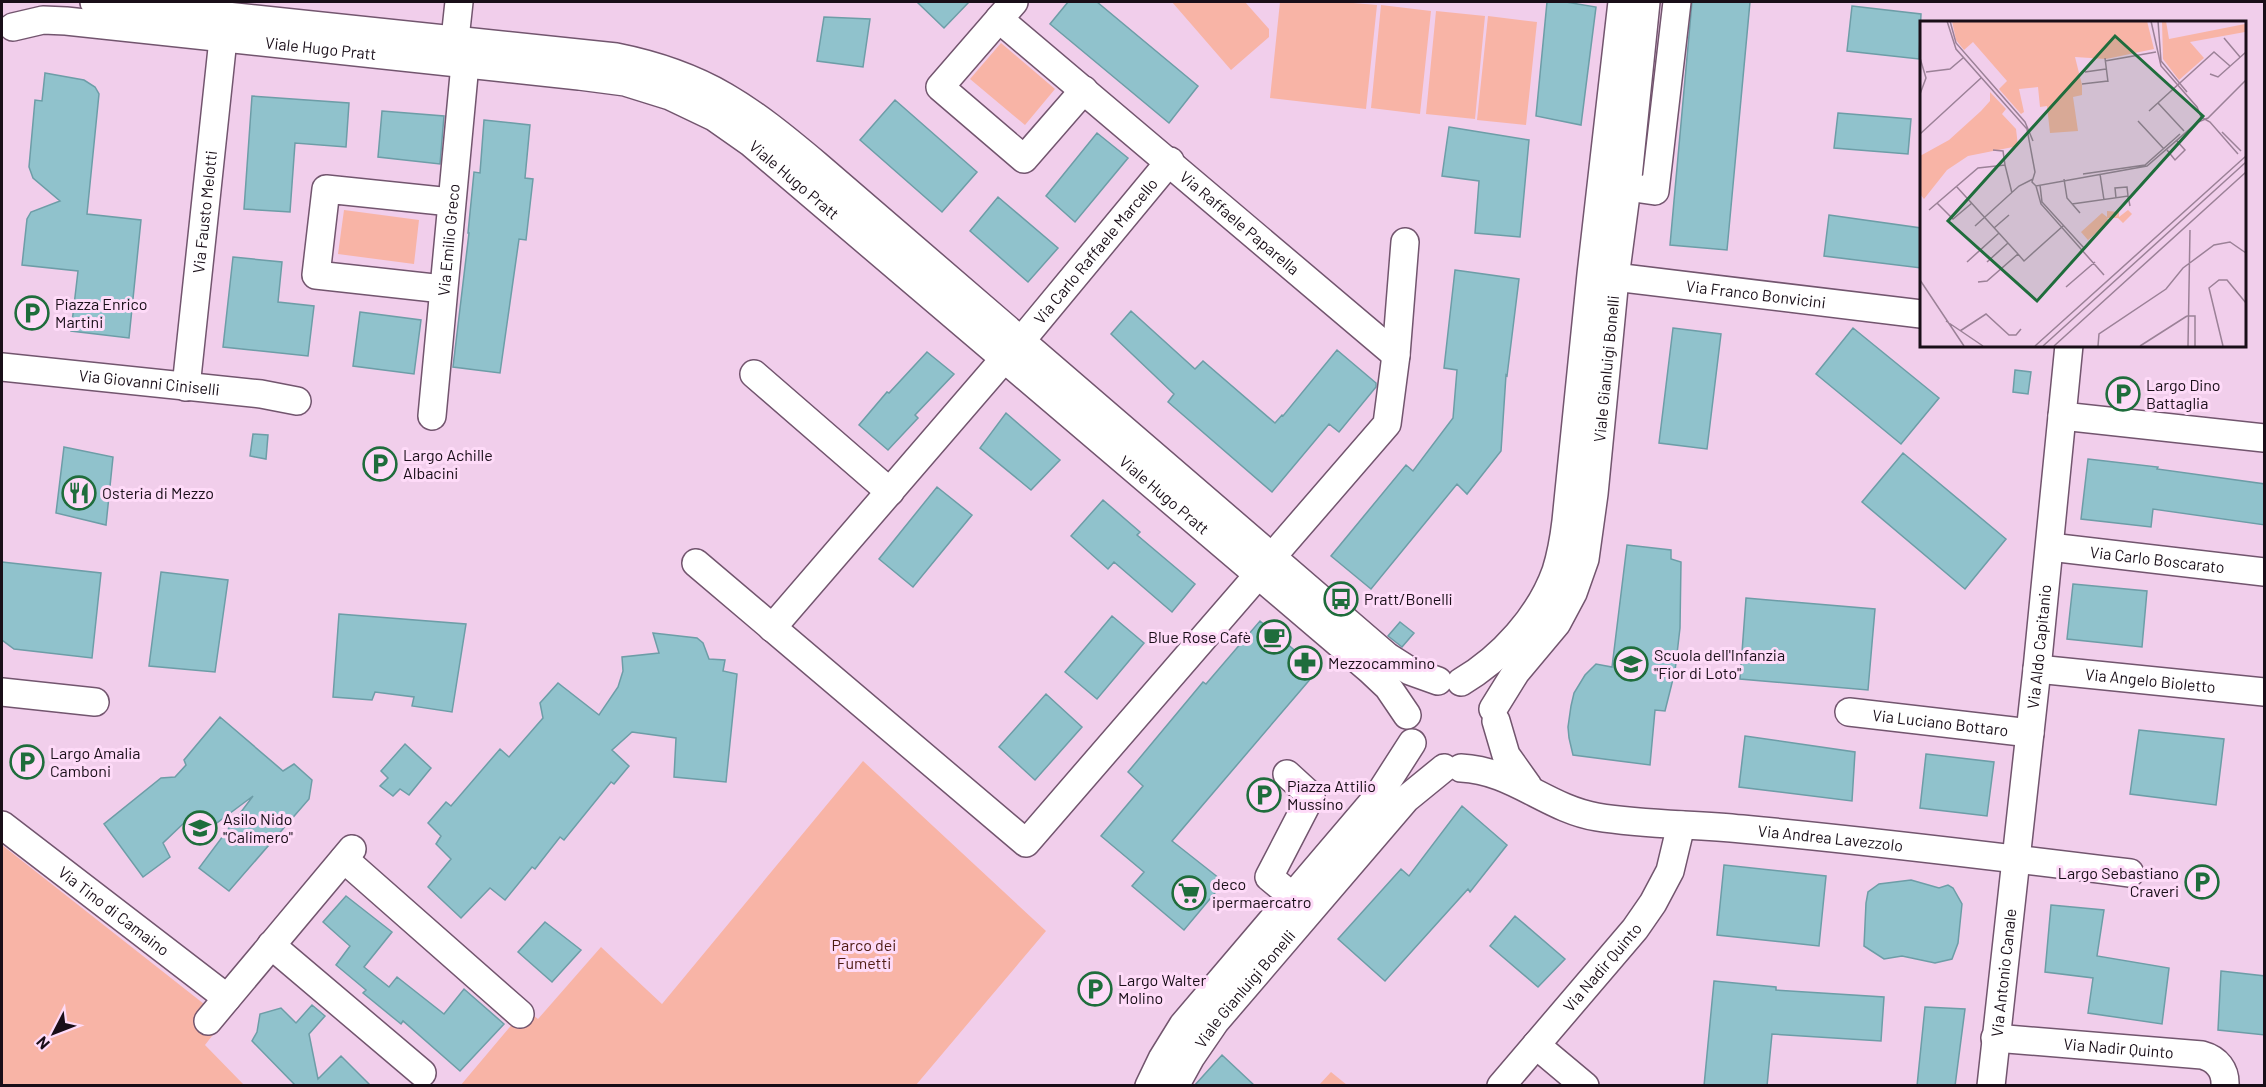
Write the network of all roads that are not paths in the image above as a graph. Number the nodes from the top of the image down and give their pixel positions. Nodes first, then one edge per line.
1 (94, 2) edge
2 (459, 2) edge
3 (1622, 2) edge
4 (1646, 2) edge
5 (1677, 2) edge
6 (1006, 10) edge
7 (329, 14) edge
8 (12, 22) edge
9 (223, 39) junction
10 (455, 39) junction
11 (465, 64) junction
12 (1084, 90) junction
13 (1170, 161) junction
14 (1627, 188) junction
15 (451, 202) junction
16 (1405, 242) dead end
17 (1603, 276) junction
18 (443, 289) junction
19 (1920, 314) edge
20 (2069, 346) edge
21 (1012, 350) junction
22 (1396, 354) junction
23 (2, 367) edge
24 (754, 375) dead end
25 (186, 387) junction
26 (297, 401) dead end
27 (432, 416) dead end
28 (2062, 425) junction
29 (2265, 438) edge
30 (890, 492) junction
31 (2050, 547) junction
32 (696, 563) dead end
33 (1264, 567) junction
34 (2265, 572) edge
35 (772, 628) junction
36 (2037, 669) junction
37 (1450, 681) junction
38 (2, 692) edge
39 (2265, 692) edge
40 (95, 702) dead end
41 (1849, 712) dead end
42 (1407, 715) junction
43 (1495, 715) junction
44 (2030, 733) junction
45 (1412, 743) junction
46 (1453, 768) junction
47 (1287, 774) dead end
48 (1533, 792) junction
49 (2, 825) edge
50 (1681, 825) junction
51 (2017, 859) junction
52 (2130, 873) dead end
53 (1292, 896) junction
54 (271, 945) junction
55 (227, 998) junction
56 (520, 1014) dead end
57 (208, 1021) dead end
58 (1995, 1038) junction
59 (1536, 1045) junction
60 (422, 1072) dead end
61 (1149, 1086) edge
62 (1175, 1086) edge
63 (1501, 1086) edge
64 (1585, 1086) edge
65 (1991, 1086) edge
66 (2225, 1086) edge

1 - 7 street, Viale Hugo Pratt
2 - 10 street
3 - 17 street, Viale Gianluigi Bonelli
4 - 14 street, Viale Gianluigi Bonelli
5 - 14 street
6 - 12 street, Via Raffaele Paparella
6 - 12 street, Via Raffaele Paparella
7 - 10 street, Viale Hugo Pratt
8 - 9 street, Viale Hugo Pratt
9 - 11 street, Viale Hugo Pratt
9 - 25 street, Via Fausto Melotti
10 - 21 street, Viale Hugo Pratt
11 - 15 street, Via Emilio Greco
11 - 21 street, Viale Hugo Pratt
12 - 13 street, Via Raffaele Paparella
13 - 21 street, Via Carlo Raffaele Marcello
13 - 22 street, Via Raffaele Paparella
14 - 17 street, Viale Gianluigi Bonelli
15 - 18 street, Via Emilio Greco
15 - 18 street
16 - 22 street
17 - 19 street, Via Franco Bonvicini
17 - 37 street, Viale Gianluigi Bonelli
17 - 43 street, Viale Gianluigi Bonelli
18 - 27 street, Via Emilio Greco
20 - 28 street
21 - 30 street, Via Carlo Raffaele Marcello
21 - 33 street, Viale Hugo Pratt
22 - 33 street
23 - 25 street, Via Giovanni Ciniselli
24 - 30 street
25 - 26 street, Via Giovanni Ciniselli
28 - 29 street
28 - 31 street, Via Aldo Capitanio
30 - 35 street, Via Carlo Raffaele Marcello
31 - 34 street, Via Carlo Boscarato
31 - 36 street, Via Aldo Capitanio
32 - 35 street
33 - 35 street
33 - 37 street, Viale Hugo Pratt
33 - 42 street, Viale Hugo Pratt
36 - 39 street, Via Angelo Bioletto
36 - 44 street, Via Aldo Capitanio
37 - 42 street
37 - 43 street
38 - 40 street
41 - 44 street, Via Luciano Bottaro
42 - 45 street
43 - 46 street
43 - 48 street
44 - 51 street, Via Aldo Capitanio
45 - 46 street
45 - 53 street, Viale Gianluigi Bonelli
46 - 48 street, Via Andrea Lavezzolo
46 - 62 street, Viale Gianluigi Bonelli
47 - 53 street
48 - 50 street, Via Andrea Lavezzolo
49 - 55 street, Via Tino di Camaino
50 - 51 street, Via Andrea Lavezzolo
50 - 59 street, Via Nadir Quinto
51 - 52 street, Via Andrea Lavezzolo
51 - 58 street, Via Antonio Canale
53 - 61 street, Viale Gianluigi Bonelli
54 - 55 street
54 - 56 street
54 - 60 street
55 - 57 street
58 - 65 street, Via Antonio Canale
58 - 66 street, Via Nadir Quinto
59 - 63 street, Via Nadir Quinto
59 - 64 street

